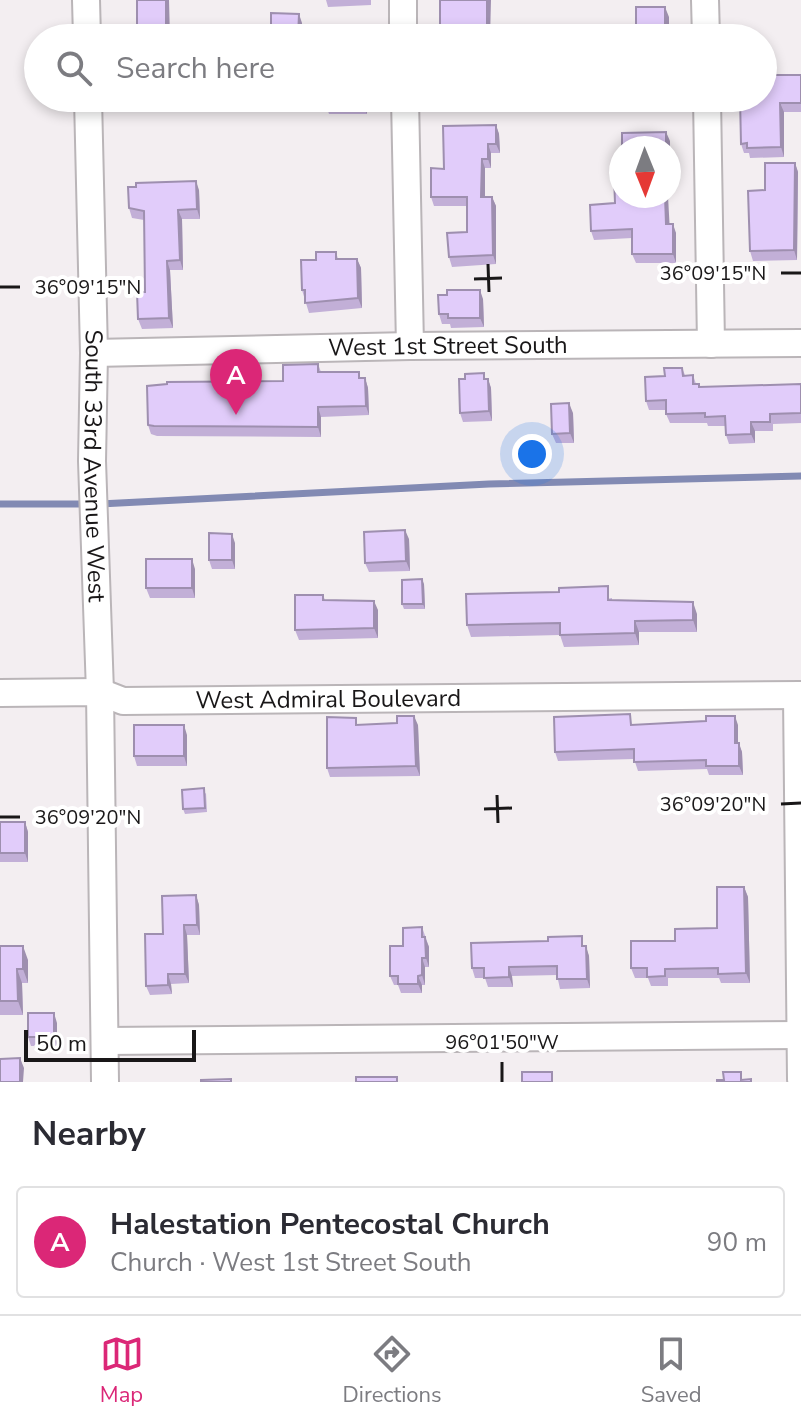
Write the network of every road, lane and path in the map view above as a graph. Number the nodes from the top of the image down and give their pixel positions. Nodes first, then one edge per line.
1 (86, 0) edge
2 (403, 0) edge
3 (705, 0) edge
4 (87, 24) edge
5 (403, 24) edge
6 (706, 24) edge
7 (88, 112) edge
8 (405, 112) edge
9 (707, 112) edge
10 (801, 343) edge
11 (711, 344) junction
12 (410, 346) junction
13 (94, 353) junction
14 (100, 692) junction
15 (0, 693) edge
16 (799, 696) edge
17 (800, 1035) edge
18 (105, 1041) junction
19 (801, 1079) edge
20 (105, 1082) edge

1 - 4 street
2 - 5 street
3 - 6 street
7 - 13 street, South 33rd Avenue West
8 - 12 street
9 - 11 street
10 - 11 street, West 1st Street South
11 - 12 street, West 1st Street South
12 - 13 street, West 1st Street South
13 - 14 street, South 33rd Avenue West
14 - 15 street, West Admiral Boulevard
14 - 16 street, West Admiral Boulevard
14 - 18 street, South 33rd Avenue West
16 - 17 street
17 - 18 street
17 - 19 street
18 - 20 street, South 33rd Avenue West

